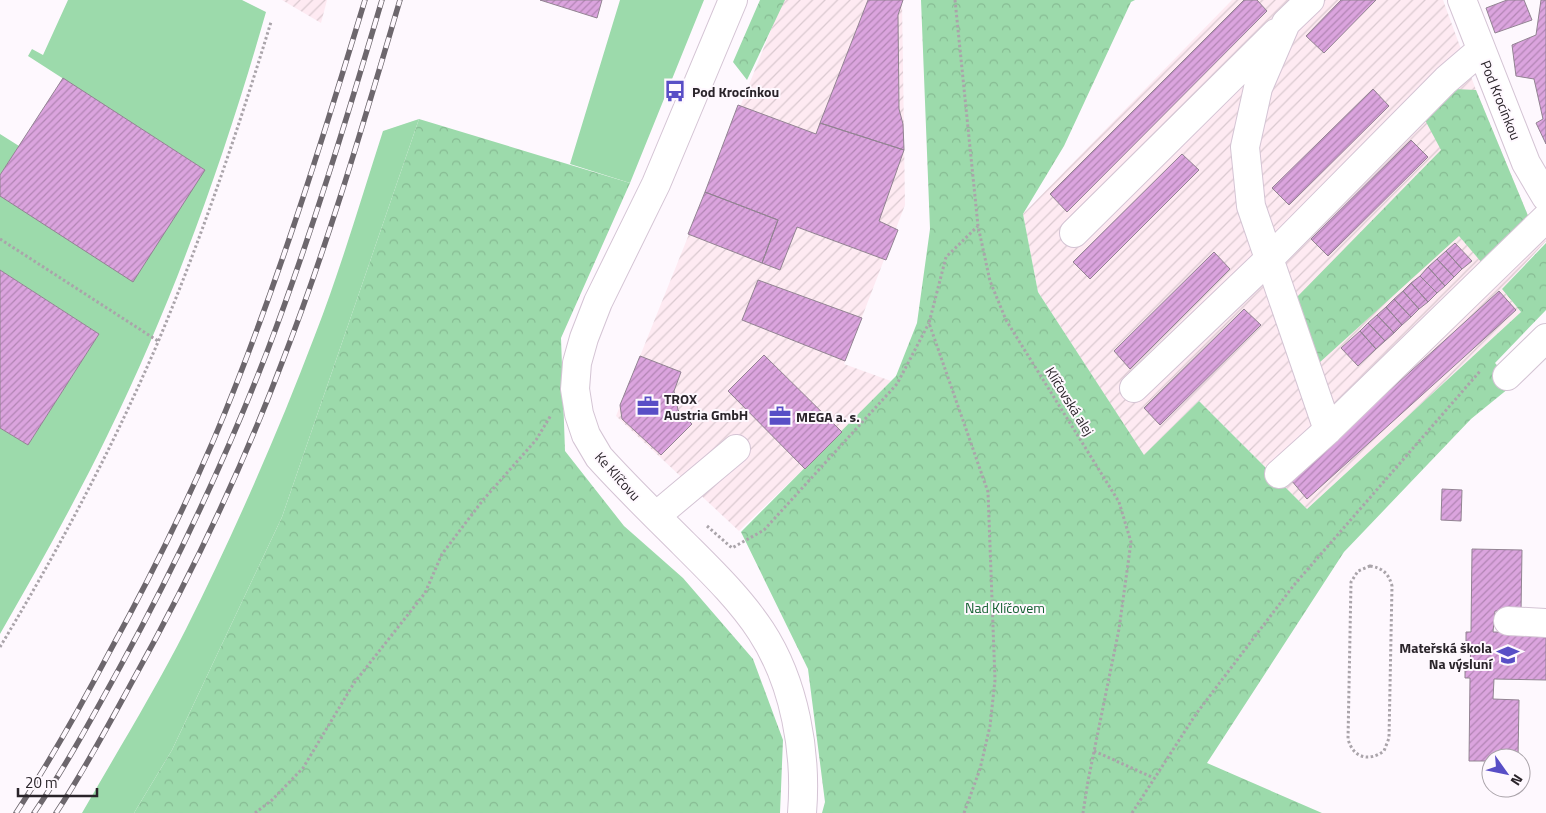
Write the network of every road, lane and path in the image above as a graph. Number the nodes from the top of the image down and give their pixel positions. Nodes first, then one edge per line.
1 (733, 0) edge
2 (955, 0) edge
3 (1310, 0) edge
4 (1462, 0) edge
5 (271, 22) dead end
6 (1286, 23) junction
7 (1481, 50) junction
8 (1546, 196) edge
9 (1546, 218) edge
10 (978, 226) junction
11 (1074, 233) dead end
12 (0, 239) edge
13 (1269, 259) junction
14 (929, 323) junction
15 (1546, 338) edge
16 (158, 341) junction
17 (1507, 376) joint
18 (1134, 388) dead end
19 (555, 408) dead end
20 (1328, 430) junction
21 (736, 449) dead end
22 (1280, 474) dead end
23 (666, 508) junction
24 (1392, 586) joint
25 (1508, 621) dead end
26 (1546, 622) edge
27 (0, 647) edge
28 (1094, 750) junction
29 (1154, 778) junction
30 (255, 813) edge
31 (802, 813) edge
32 (964, 813) edge
33 (1083, 813) edge
34 (1132, 813) edge

1 - 23 street, Ke Klíčovu
2 - 10 path, Klíčovská alej
3 - 6 street
4 - 7 street, Pod Krocínkou
5 - 16 path
6 - 11 street
6 - 13 street
7 - 8 street, Pod Krocínkou
7 - 13 street
9 - 20 street
10 - 14 path
10 - 28 path, Klíčovská alej
12 - 16 path
13 - 18 street
13 - 20 street
14 - 23 path
14 - 32 path
15 - 17 street
16 - 27 path
17 - 29 path
19 - 30 path
20 - 22 street
21 - 23 street
23 - 31 street, Ke Klíčovu
24 - 24 path
25 - 26 street
28 - 29 path
28 - 33 path, Klíčovská alej
29 - 34 path

